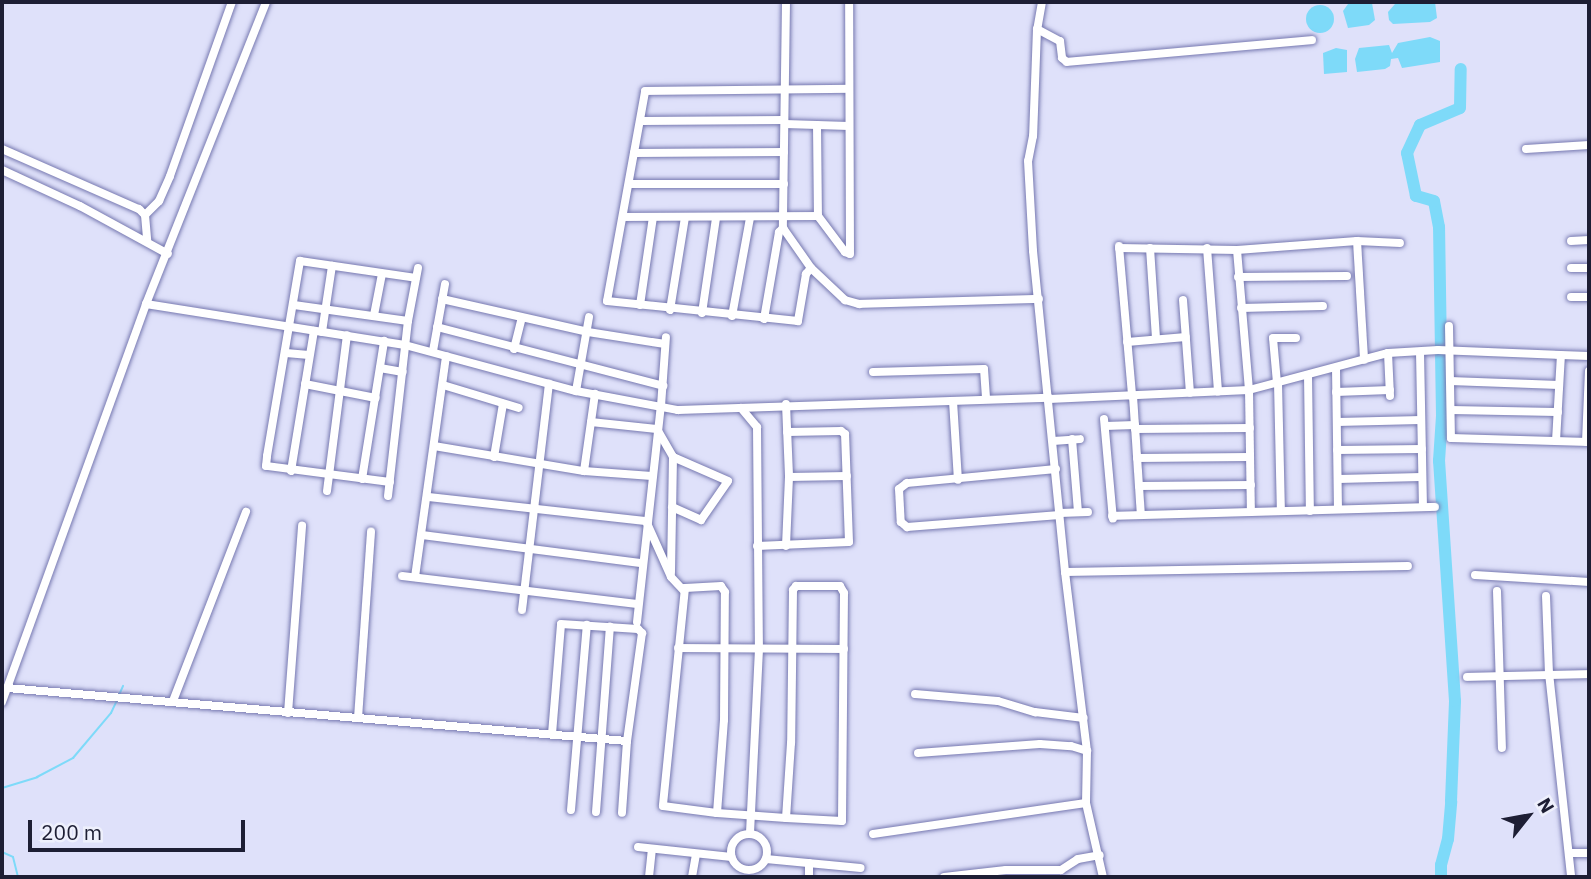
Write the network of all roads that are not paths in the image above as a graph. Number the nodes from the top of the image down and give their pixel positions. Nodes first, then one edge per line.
1 (232, 2) edge
2 (266, 2) edge
3 (786, 2) edge
4 (849, 2) edge
5 (1042, 2) edge
6 (1037, 29) junction
7 (1312, 40) dead end
8 (849, 89) junction
9 (785, 90) junction
10 (641, 121) junction
11 (785, 122) junction
12 (817, 125) junction
13 (849, 125) junction
14 (1589, 145) edge
15 (2, 149) edge
16 (1526, 149) dead end
17 (784, 152) junction
18 (634, 153) junction
19 (2, 170) edge
20 (629, 184) junction
21 (784, 184) junction
22 (145, 215) junction
23 (818, 216) junction
24 (623, 217) junction
25 (653, 217) junction
26 (685, 217) junction
27 (716, 218) junction
28 (750, 218) junction
29 (783, 218) junction
30 (783, 228) junction
31 (147, 240) junction
32 (1589, 240) edge
33 (1357, 241) junction
34 (1571, 241) dead end
35 (1400, 243) dead end
36 (1207, 247) junction
37 (1150, 248) junction
38 (1237, 250) junction
39 (168, 254) junction
40 (332, 266) junction
41 (418, 268) dead end
42 (811, 268) junction
43 (1571, 268) dead end
44 (1589, 268) edge
45 (382, 274) junction
46 (1348, 276) dead end
47 (1238, 277) junction
48 (416, 278) junction
49 (445, 284) dead end
50 (1571, 297) dead end
51 (1589, 297) edge
52 (442, 299) junction
53 (1039, 299) junction
54 (1183, 300) dead end
55 (146, 304) junction
56 (293, 305) junction
57 (640, 305) junction
58 (1323, 306) dead end
59 (1241, 308) junction
60 (326, 310) junction
61 (670, 310) junction
62 (702, 313) junction
63 (374, 316) junction
64 (732, 316) junction
65 (589, 317) dead end
66 (522, 318) junction
67 (764, 318) junction
68 (408, 321) junction
69 (290, 326) junction
70 (1449, 326) dead end
71 (437, 327) junction
72 (318, 331) junction
73 (588, 332) junction
74 (347, 335) junction
75 (1186, 337) junction
76 (1296, 338) dead end
77 (1156, 340) junction
78 (384, 341) junction
79 (1127, 342) junction
80 (405, 345) junction
81 (514, 349) junction
82 (433, 351) junction
83 (1445, 351) junction
84 (1420, 352) junction
85 (286, 353) junction
86 (1388, 353) junction
87 (309, 355) junction
88 (1561, 355) junction
89 (446, 356) junction
90 (1589, 356) edge
91 (1364, 360) junction
92 (581, 367) junction
93 (380, 368) junction
94 (1336, 368) junction
95 (1589, 371) edge
96 (403, 372) junction
97 (873, 372) dead end
98 (1308, 375) junction
99 (1450, 382) junction
100 (1278, 383) junction
101 (305, 384) junction
102 (549, 384) junction
103 (443, 385) junction
104 (1559, 385) junction
105 (663, 386) junction
106 (1249, 390) junction
107 (339, 391) junction
108 (576, 391) junction
109 (1219, 392) junction
110 (1336, 392) junction
111 (1190, 393) junction
112 (595, 394) junction
113 (1133, 396) junction
114 (376, 398) junction
115 (986, 398) junction
116 (1049, 398) junction
117 (953, 401) junction
118 (503, 404) junction
119 (786, 404) junction
120 (661, 407) junction
121 (519, 408) dead end
122 (741, 408) junction
123 (1451, 410) junction
124 (1558, 412) junction
125 (1421, 420) junction
126 (591, 422) junction
127 (1337, 422) junction
128 (1135, 427) junction
129 (1250, 428) junction
130 (657, 429) junction
131 (787, 432) junction
132 (1054, 440) junction
133 (1556, 441) junction
134 (1588, 442) edge
135 (434, 446) junction
136 (1422, 449) junction
137 (1337, 450) junction
138 (494, 457) junction
139 (673, 457) junction
140 (1250, 457) junction
141 (1137, 458) junction
142 (540, 464) junction
143 (1056, 469) junction
144 (291, 471) junction
145 (584, 471) junction
146 (328, 475) junction
147 (652, 476) junction
148 (846, 476) junction
149 (789, 477) junction
150 (1421, 477) junction
151 (362, 479) junction
152 (1338, 479) junction
153 (958, 480) junction
154 (390, 482) junction
155 (1251, 485) junction
156 (1139, 486) junction
157 (327, 491) dead end
158 (388, 496) dead end
159 (428, 497) junction
160 (535, 507) junction
161 (672, 507) junction
162 (1423, 507) junction
163 (1435, 507) dead end
164 (1338, 509) junction
165 (1281, 511) junction
166 (1310, 511) junction
167 (246, 512) dead end
168 (1078, 512) junction
169 (1088, 512) dead end
170 (1251, 512) junction
171 (1060, 514) junction
172 (1141, 515) junction
173 (646, 521) junction
174 (302, 526) dead end
175 (370, 531) dead end
176 (422, 535) junction
177 (757, 546) junction
178 (786, 546) junction
179 (530, 549) junction
180 (642, 563) junction
181 (1408, 566) dead end
182 (1065, 572) junction
183 (1475, 575) dead end
184 (402, 576) dead end
185 (415, 577) junction
186 (671, 577) junction
187 (1589, 582) edge
188 (525, 590) junction
189 (684, 591) junction
190 (1497, 591) dead end
191 (1546, 596) dead end
192 (637, 604) junction
193 (522, 610) dead end
194 (637, 622) dead end
195 (587, 625) junction
196 (610, 627) junction
197 (678, 648) junction
198 (725, 648) junction
199 (759, 649) junction
200 (791, 649) junction
201 (844, 649) junction
202 (1549, 673) junction
203 (1589, 674) edge
204 (1499, 676) junction
205 (1467, 677) dead end
206 (7, 688) junction
207 (915, 694) dead end
208 (173, 701) junction
209 (2, 702) edge
210 (288, 713) junction
211 (358, 718) junction
212 (1084, 718) junction
213 (552, 734) junction
214 (577, 736) junction
215 (602, 740) junction
216 (627, 741) junction
217 (1502, 748) dead end
218 (1087, 751) junction
219 (918, 753) dead end
220 (1086, 803) junction
221 (570, 810) dead end
222 (596, 812) dead end
223 (622, 813) dead end
224 (717, 813) junction
225 (750, 814) junction
226 (786, 818) junction
227 (750, 834) junction
228 (873, 834) dead end
229 (638, 847) dead end
230 (652, 849) junction
231 (1569, 853) junction
232 (1589, 853) edge
233 (696, 855) junction
234 (1100, 855) junction
235 (766, 859) junction
236 (733, 860) junction
237 (809, 863) junction
238 (760, 867) junction
239 (848, 867) junction
240 (861, 868) dead end
241 (1052, 871) junction
242 (733, 875) dead end
243 (649, 877) edge
244 (692, 877) edge
245 (760, 877) edge
246 (809, 877) edge
247 (848, 877) edge
248 (944, 877) edge
249 (1042, 877) edge
250 (1103, 877) edge
251 (1571, 877) edge

1 - 22 street
2 - 39 street
3 - 9 street
4 - 8 street
5 - 6 street
6 - 7 street
6 - 53 street
8 - 9 street
8 - 13 street
9 - 10 street
9 - 11 street
10 - 11 street
10 - 18 street
11 - 12 street
11 - 17 street
12 - 13 street
12 - 23 street
13 - 23 street
14 - 16 street
15 - 22 street
17 - 18 street
17 - 21 street
18 - 20 street
19 - 31 street
20 - 21 street
20 - 24 street
21 - 29 street
22 - 31 street
23 - 29 street
24 - 25 street
24 - 57 street
25 - 26 street
25 - 57 street
26 - 27 street
26 - 61 street
27 - 28 street
27 - 62 street
28 - 29 street
28 - 64 street
29 - 30 street
30 - 42 street
30 - 67 street
31 - 39 street
32 - 34 street
33 - 35 street
33 - 38 street
33 - 91 street
36 - 37 street
36 - 38 street
36 - 109 street
37 - 77 street
37 - 79 street
38 - 47 street
39 - 55 street
40 - 45 street
40 - 56 street
40 - 60 street
41 - 48 street
42 - 53 street
42 - 67 street
43 - 44 street
45 - 48 street
45 - 63 street
46 - 47 street
47 - 59 street
48 - 68 street
49 - 52 street
50 - 51 street
52 - 66 street
52 - 71 street
53 - 116 street
54 - 75 street
55 - 69 street
55 - 206 street
56 - 60 street
56 - 69 street
57 - 61 street
58 - 59 street
59 - 106 street
60 - 63 street
60 - 72 street
61 - 62 street
62 - 64 street
63 - 68 street
64 - 67 street
65 - 73 street
66 - 73 street
66 - 81 street
68 - 80 street
69 - 72 street
69 - 85 street
70 - 83 street
71 - 81 street
71 - 82 street
72 - 74 street
72 - 87 street
73 - 92 street
73 - 105 street
74 - 78 street
74 - 107 street
75 - 77 street
75 - 111 street
76 - 100 street
77 - 79 street
78 - 80 street
78 - 93 street
79 - 113 street
80 - 82 street
80 - 96 street
81 - 92 street
82 - 89 street
83 - 84 street
83 - 88 street
83 - 99 street
84 - 86 street
84 - 125 street
85 - 87 street
85 - 144 street
86 - 91 street
86 - 110 street
87 - 101 street
88 - 90 street
88 - 104 street
89 - 102 street
89 - 103 street
91 - 94 street
92 - 105 street
92 - 108 street
93 - 96 street
93 - 114 street
94 - 98 street
94 - 110 street
95 - 134 street
96 - 154 street
97 - 115 street
98 - 100 street
98 - 166 street
99 - 104 street
99 - 123 street
100 - 106 street
100 - 165 street
101 - 107 street
101 - 144 street
102 - 108 street
102 - 142 street
103 - 118 street
103 - 135 street
104 - 124 street
105 - 120 street
106 - 109 street
106 - 129 street
107 - 114 street
107 - 146 street
108 - 112 street
109 - 111 street
110 - 127 street
111 - 113 street
112 - 120 street
112 - 126 street
113 - 116 street
113 - 128 street
114 - 151 street
115 - 116 street
115 - 117 street
116 - 132 street
117 - 119 street
117 - 153 street
118 - 121 street
118 - 138 street
119 - 122 street
119 - 131 street
120 - 122 street
120 - 130 street
122 - 177 street
123 - 124 street
123 - 133 street
124 - 133 street
125 - 127 street
125 - 136 street
126 - 130 street
126 - 145 street
127 - 137 street
128 - 129 street
128 - 141 street
128 - 172 street
129 - 140 street
130 - 139 street
130 - 147 street
131 - 148 street
131 - 149 street
132 - 143 street
132 - 168 street
133 - 134 street
135 - 138 street
135 - 159 street
136 - 137 street
136 - 150 street
137 - 152 street
138 - 142 street
139 - 161 street
139 - 161 street
140 - 141 street
140 - 155 street
141 - 156 street
142 - 145 street
142 - 160 street
143 - 153 street
143 - 171 street
144 - 146 street
145 - 147 street
146 - 151 street
146 - 157 street
147 - 173 street
148 - 149 street
148 - 178 street
149 - 178 street
150 - 152 street
150 - 162 street
151 - 154 street
152 - 164 street
153 - 171 street
154 - 158 street
155 - 156 street
155 - 170 street
156 - 172 street
159 - 160 street
159 - 176 street
160 - 173 street
160 - 179 street
161 - 186 street
162 - 163 street
162 - 164 street
164 - 166 street
165 - 166 street
165 - 170 street
167 - 208 street
168 - 169 street
168 - 171 street
170 - 172 street
171 - 182 street
173 - 180 street
173 - 186 street
174 - 210 street
175 - 211 street
176 - 179 street
176 - 185 street
177 - 178 street
177 - 199 street
179 - 180 street
179 - 188 street
180 - 192 street
181 - 182 street
182 - 212 street
183 - 187 street
184 - 185 street
185 - 188 street
186 - 189 street
188 - 192 street
188 - 193 street
189 - 197 street
189 - 198 street
190 - 204 street
191 - 202 street
192 - 194 street
195 - 196 street
195 - 213 street
195 - 214 street
196 - 215 street
196 - 216 street
197 - 198 street
197 - 224 street
198 - 199 street
198 - 224 street
199 - 200 street
199 - 225 street
200 - 201 street
200 - 201 street
200 - 226 street
201 - 226 street
202 - 203 street
202 - 204 street
202 - 231 street
204 - 205 street
204 - 217 street
206 - 208 street
206 - 209 street
207 - 212 street
208 - 210 street
210 - 211 street
211 - 213 street
212 - 218 street
213 - 214 street
214 - 215 street
214 - 221 street
215 - 216 street
215 - 222 street
216 - 223 street
218 - 219 street
218 - 220 street
220 - 228 street
220 - 234 street
224 - 225 street
225 - 226 street
225 - 227 street
227 - 235 street
227 - 236 street
229 - 230 street
230 - 233 street
230 - 243 street
231 - 232 street
231 - 251 street
233 - 236 street
233 - 244 street
234 - 241 street
234 - 250 street
235 - 237 street
235 - 238 street
236 - 238 street
236 - 242 street
237 - 239 street
237 - 246 street
238 - 245 street
239 - 240 street
239 - 247 street
241 - 248 street
241 - 249 street

